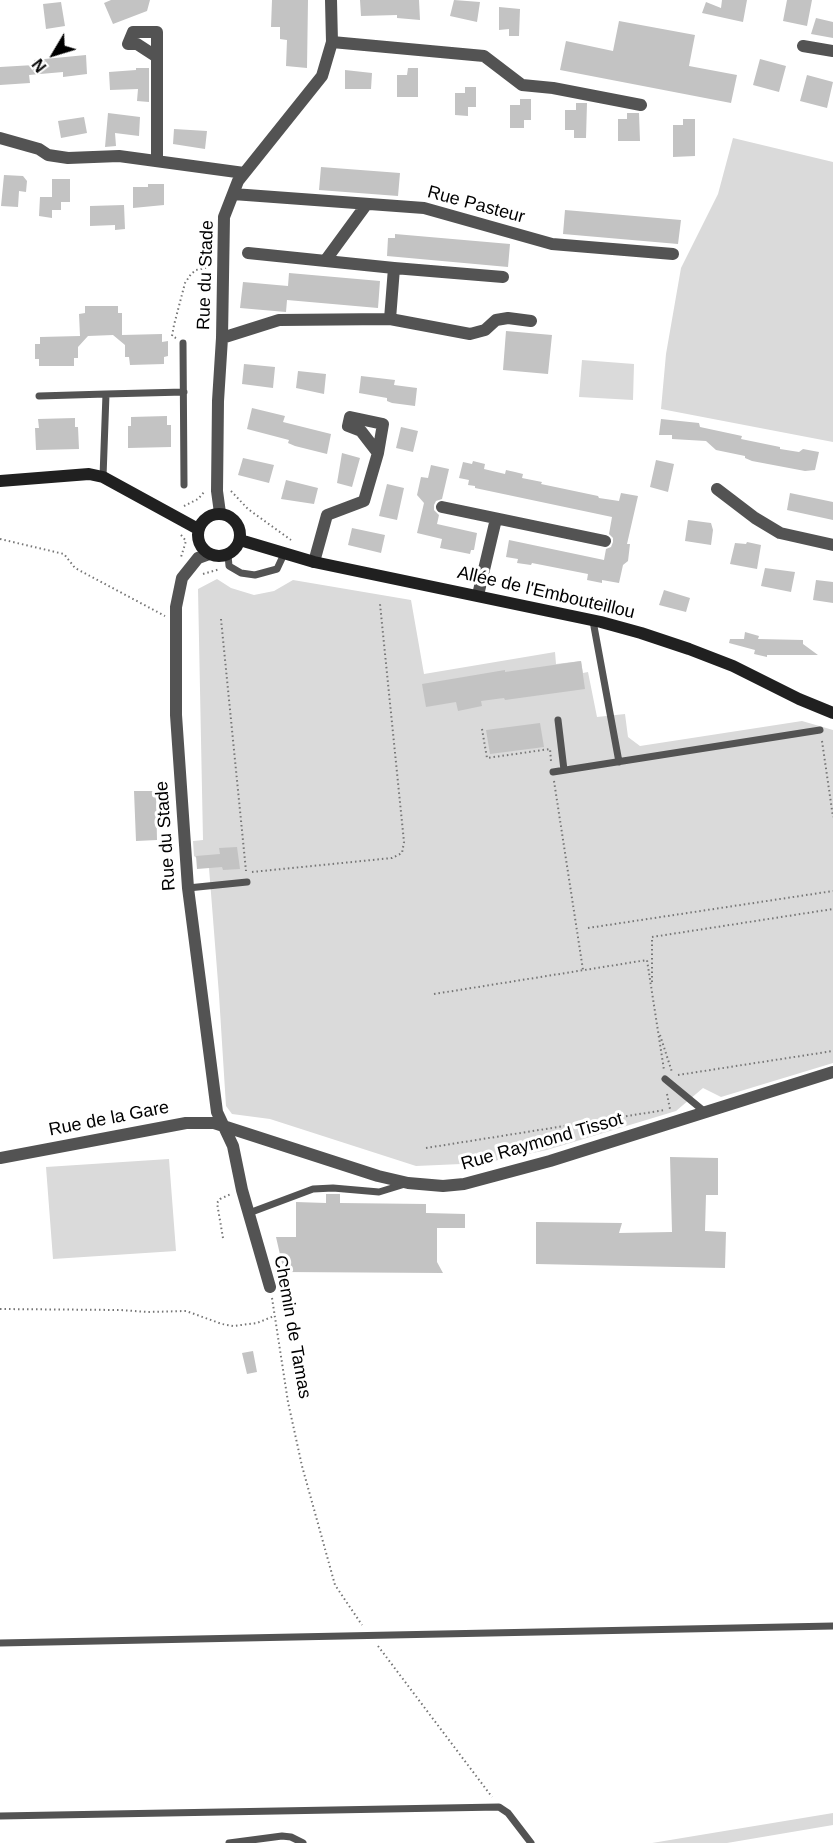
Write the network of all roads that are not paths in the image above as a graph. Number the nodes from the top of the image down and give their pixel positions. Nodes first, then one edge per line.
1 (331, 0) edge
2 (332, 42) junction
3 (803, 46) dead end
4 (833, 51) edge
5 (158, 57) dead end
6 (641, 105) dead end
7 (0, 138) edge
8 (157, 160) junction
9 (244, 172) junction
10 (233, 194) junction
11 (366, 205) junction
12 (248, 254) dead end
13 (673, 254) dead end
14 (325, 261) junction
15 (394, 268) junction
16 (503, 277) dead end
17 (390, 319) junction
18 (531, 321) dead end
19 (222, 338) junction
20 (183, 343) road end
21 (184, 392) junction
22 (106, 394) junction
23 (39, 396) dead end
24 (378, 453) dead end
25 (103, 477) junction
26 (0, 481) edge
27 (184, 485) dead end
28 (717, 489) dead end
29 (442, 507) dead end
30 (220, 513) junction
31 (496, 519) junction
32 (198, 529) junction
33 (240, 540) junction
34 (605, 541) dead end
35 (833, 545) edge
36 (209, 554) junction
37 (284, 554) junction
38 (228, 555) junction
39 (314, 562) junction
40 (478, 596) junction
41 (593, 621) junction
42 (833, 713) edge
43 (558, 720) dead end
44 (820, 730) road end
45 (619, 762) junction
46 (564, 770) junction
47 (553, 772) road end
48 (247, 882) dead end
49 (188, 888) junction
50 (833, 1072) edge
51 (665, 1078) road end
52 (705, 1112) junction
53 (224, 1127) junction
54 (0, 1158) edge
55 (408, 1183) junction
56 (249, 1213) junction
57 (270, 1287) road end
58 (833, 1626) edge
59 (0, 1643) edge
60 (0, 1816) edge
61 (229, 1843) edge
62 (303, 1843) edge
63 (531, 1843) edge

1 - 2 street, Rue du Stade
2 - 6 street
2 - 9 street, Rue du Stade
3 - 4 street
5 - 8 street
7 - 8 street
8 - 9 street
9 - 10 street, Rue du Stade
10 - 11 street, Rue Pasteur
10 - 19 street, Rue du Stade
11 - 13 street, Rue Pasteur
11 - 14 street
12 - 14 street
14 - 15 street
15 - 16 street
15 - 17 street
17 - 18 street
17 - 19 street
19 - 30 street, Rue du Stade
20 - 21 lane
21 - 22 lane
21 - 27 lane
22 - 23 lane
22 - 25 lane
24 - 39 street
25 - 26 street
25 - 32 street
28 - 35 street
29 - 31 street
30 - 32 street
30 - 33 street
31 - 34 street
31 - 40 street
32 - 36 street
33 - 37 street, Allée de l'Embouteillou
33 - 38 street
36 - 38 street
36 - 49 street, Rue du Stade
37 - 38 lane
37 - 39 street, Allée de l'Embouteillou
39 - 40 street, Allée de l'Embouteillou
40 - 41 street, Allée de l'Embouteillou
41 - 42 street, Allée de l'Embouteillou
41 - 45 lane
43 - 46 lane
44 - 45 lane
45 - 46 lane
46 - 47 lane
48 - 49 lane
49 - 53 street, Rue du Stade
50 - 52 street, Rue Raymond Tissot
51 - 52 lane
52 - 55 street, Rue Raymond Tissot
53 - 54 street, Rue de la Gare
53 - 55 street, Rue Raymond Tissot
53 - 56 street, Chemin de Tamas
55 - 56 lane
56 - 57 street, Chemin de Tamas
58 - 59 lane
60 - 63 lane
61 - 62 lane

